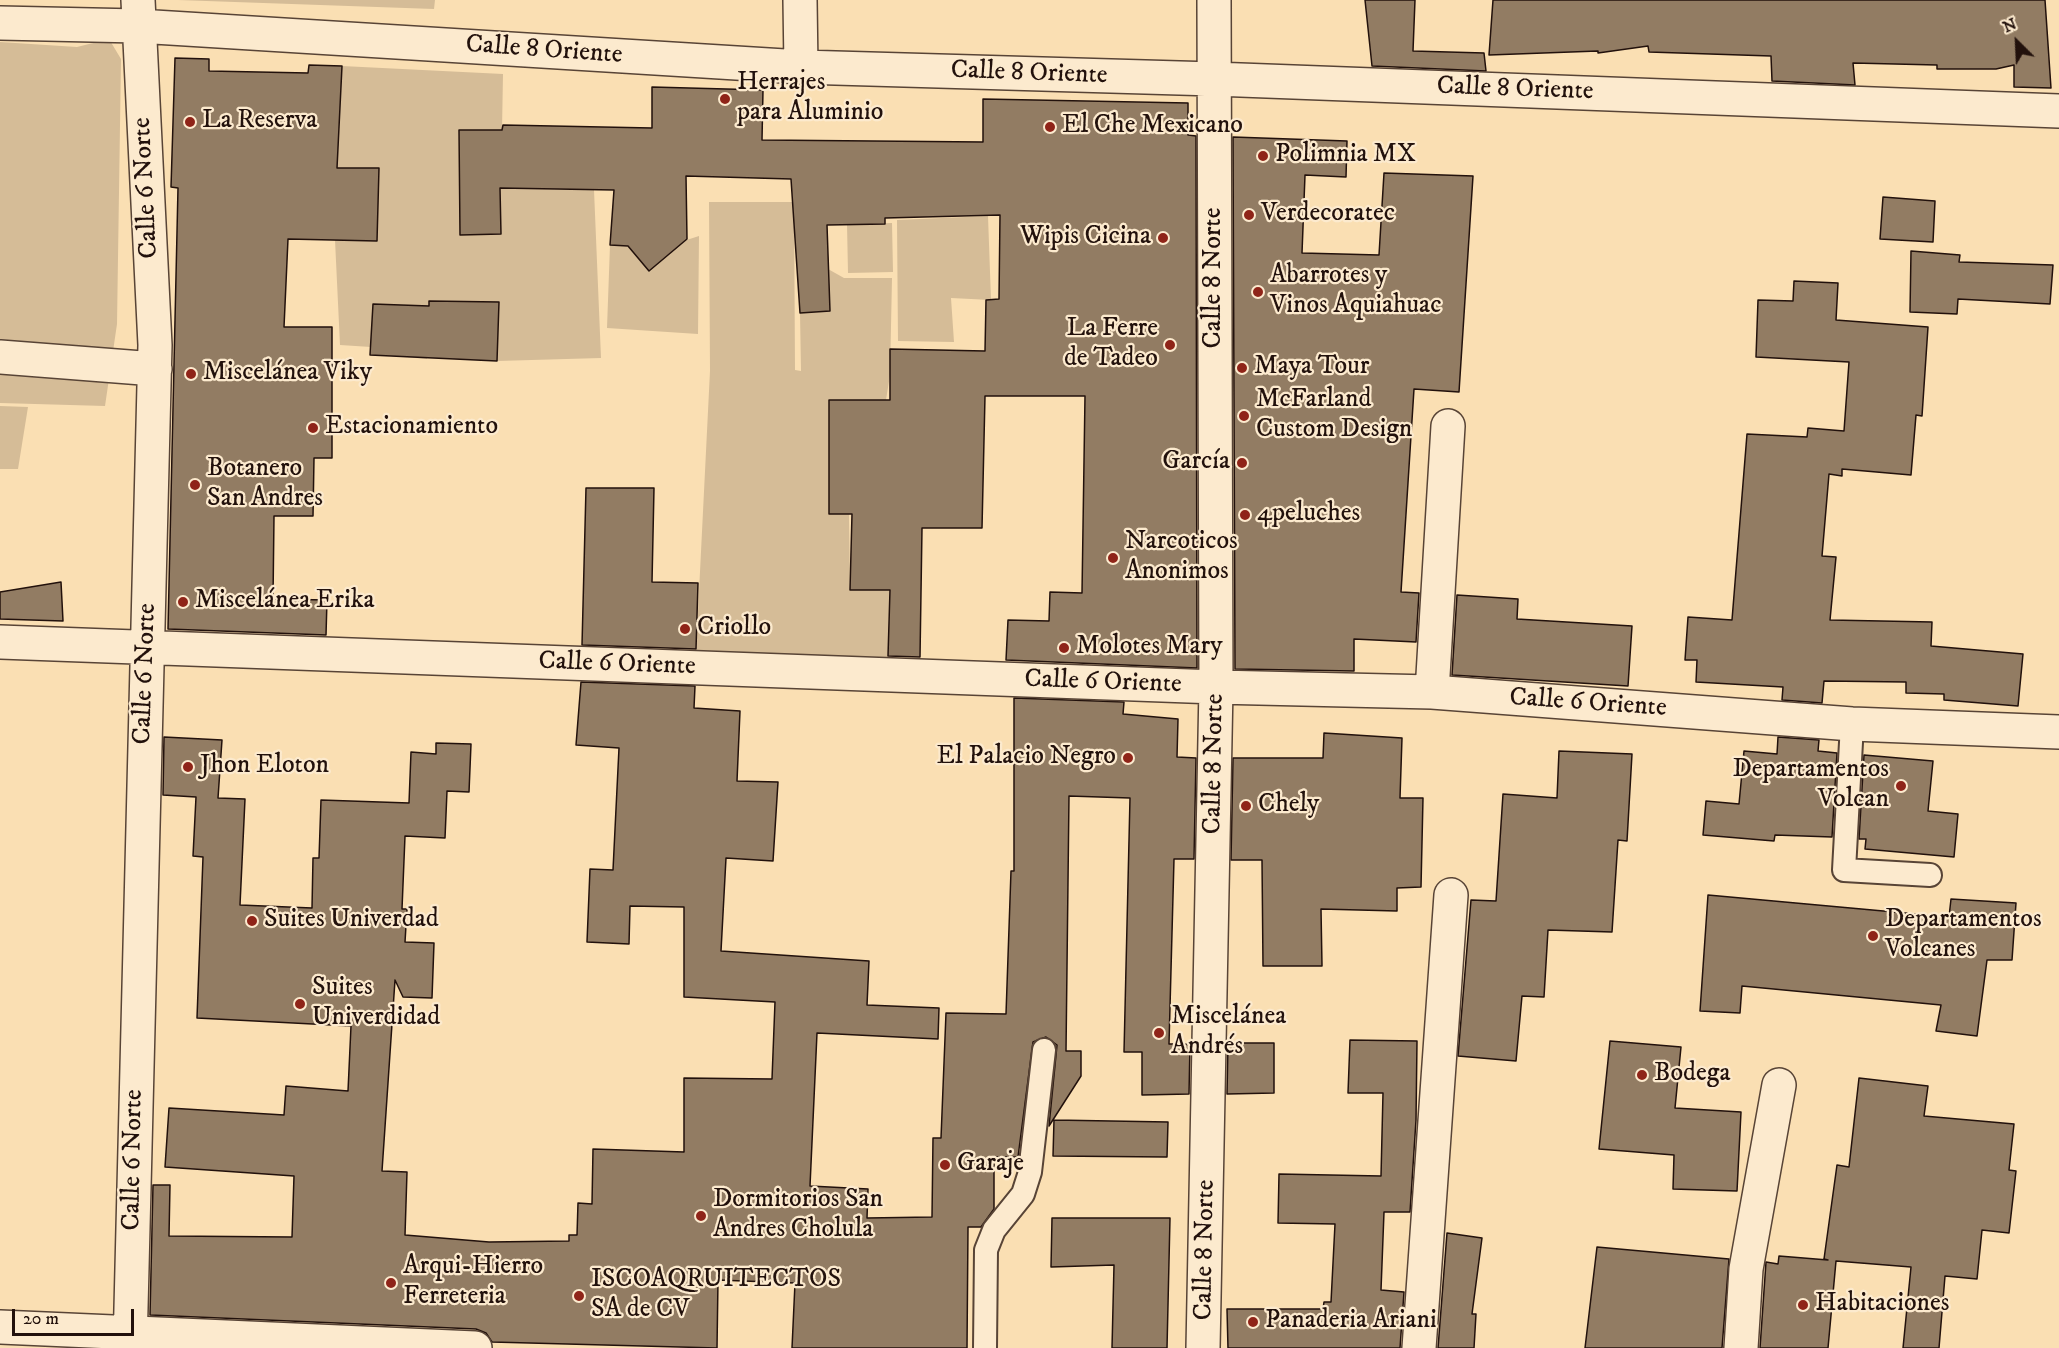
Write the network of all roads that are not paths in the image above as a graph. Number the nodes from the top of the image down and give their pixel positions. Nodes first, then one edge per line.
1 (800, 0) edge
2 (1214, 0) edge
3 (138, 13) edge
4 (0, 23) edge
5 (801, 67) junction
6 (1214, 79) junction
7 (2059, 111) edge
8 (0, 357) edge
9 (155, 369) junction
10 (1448, 426) dead end
11 (0, 642) edge
12 (146, 646) junction
13 (1216, 687) junction
14 (1432, 692) junction
15 (1852, 724) junction
16 (2059, 732) edge
17 (1930, 875) dead end
18 (1451, 895) dead end
19 (1044, 1050) dead end
20 (1779, 1085) dead end
21 (0, 1327) edge
22 (131, 1340) edge
23 (476, 1348) edge
24 (986, 1348) edge
25 (1203, 1348) edge
26 (1419, 1348) edge
27 (1741, 1348) edge

1 - 5 street
2 - 6 street, Calle 8 Norte
3 - 4 street, Calle 8 Oriente
3 - 5 street, Calle 8 Oriente
3 - 9 street, Calle 6 Norte
5 - 6 street, Calle 8 Oriente
6 - 7 street, Calle 8 Oriente
6 - 13 street, Calle 8 Norte
8 - 9 street
9 - 12 street, Calle 6 Norte
10 - 14 street
11 - 12 street, Calle 6 Oriente
12 - 13 street, Calle 6 Oriente
12 - 22 street, Calle 6 Norte
13 - 14 street, Calle 6 Oriente
13 - 25 street, Calle 8 Norte
14 - 15 street, Calle 6 Oriente
15 - 16 street, Calle 6 Oriente
15 - 17 lane
18 - 26 street
19 - 24 lane
20 - 27 street
21 - 22 street
22 - 23 street

